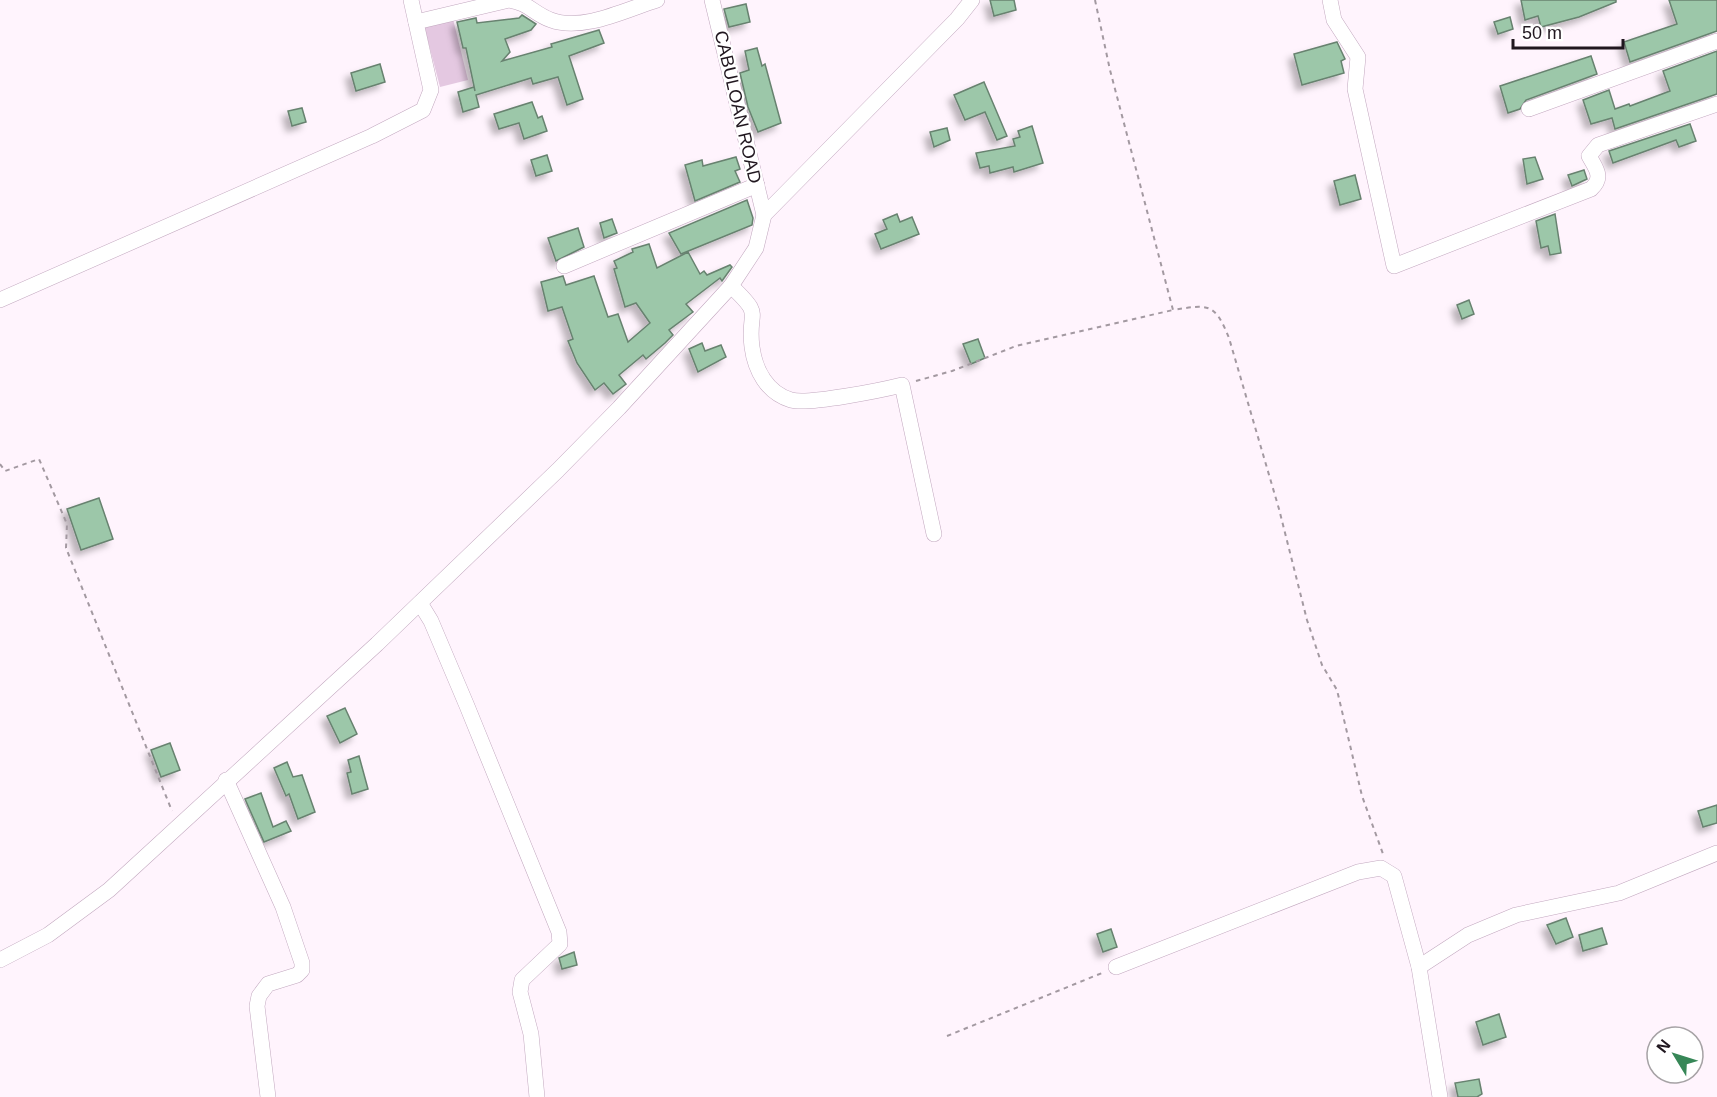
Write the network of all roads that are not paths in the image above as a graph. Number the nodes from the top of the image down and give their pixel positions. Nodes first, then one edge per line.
1 (411, 0) edge
2 (657, 0) edge
3 (712, 0) edge
4 (972, 0) edge
5 (1330, 0) edge
6 (417, 22) junction
7 (1717, 41) edge
8 (1717, 104) edge
9 (1528, 109) dead end
10 (757, 184) junction
11 (764, 215) junction
12 (564, 266) dead end
13 (731, 286) junction
14 (0, 300) edge
15 (933, 534) dead end
16 (420, 603) junction
17 (226, 780) junction
18 (1717, 853) edge
19 (0, 960) edge
20 (1116, 967) road end
21 (1419, 967) junction
22 (268, 1097) edge
23 (537, 1097) edge
24 (1440, 1097) edge

1 - 6 street
2 - 6 street
3 - 10 street, CABULOAN ROAD
4 - 11 street
5 - 8 street
6 - 14 street
7 - 9 street
10 - 11 street, CABULOAN ROAD
10 - 12 street
11 - 13 street
13 - 15 street
13 - 16 street
16 - 17 street
16 - 23 street
17 - 19 street
17 - 22 street
18 - 21 street
20 - 21 street
21 - 24 street

